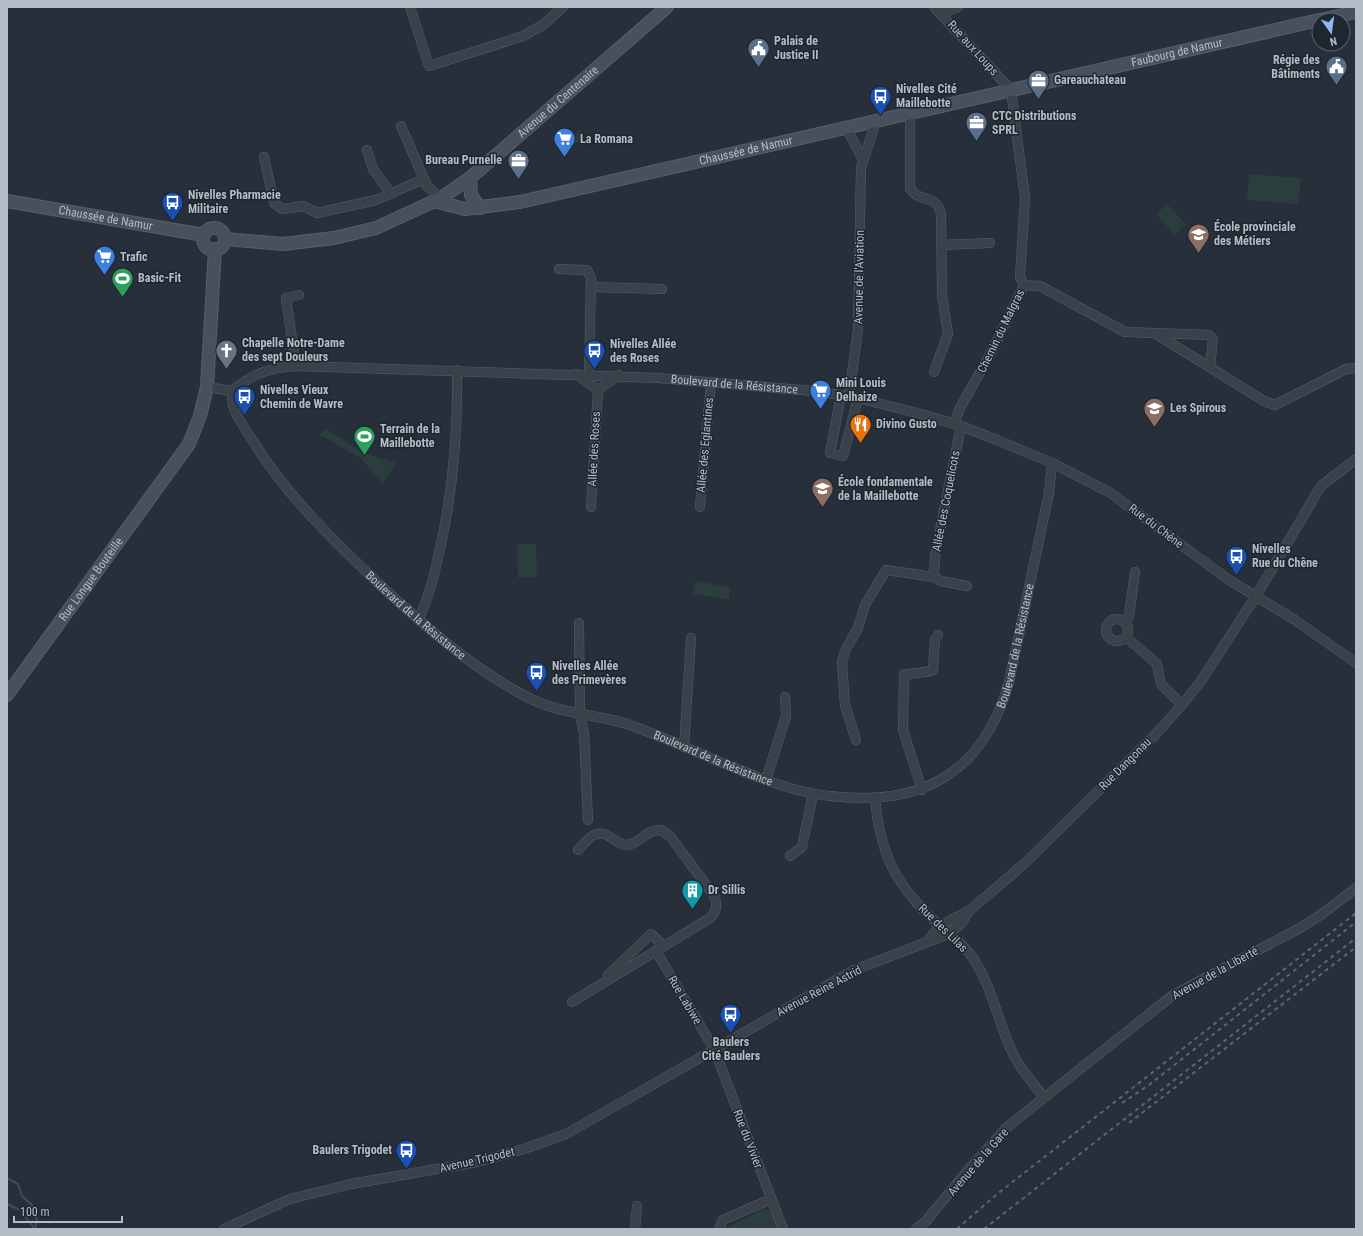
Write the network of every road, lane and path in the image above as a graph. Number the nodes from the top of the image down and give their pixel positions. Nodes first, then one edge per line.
1 (410, 7) edge
2 (563, 7) edge
3 (667, 7) edge
4 (958, 7) edge
5 (938, 10) edge
6 (1311, 22) edge
7 (1011, 90) junction
8 (910, 113) junction
9 (876, 121) junction
10 (401, 126) dead end
11 (846, 127) junction
12 (367, 150) dead end
13 (264, 157) dead end
14 (862, 158) junction
15 (470, 178) junction
16 (424, 179) junction
17 (391, 194) junction
18 (440, 198) junction
19 (7, 201) edge
20 (480, 208) junction
21 (204, 235) junction
22 (225, 239) junction
23 (990, 243) dead end
24 (941, 245) junction
25 (215, 249) junction
26 (559, 269) dead end
27 (1024, 285) junction
28 (592, 288) junction
29 (662, 289) dead end
30 (299, 295) dead end
31 (1155, 334) junction
32 (296, 366) junction
33 (1210, 367) junction
34 (1356, 368) edge
35 (457, 370) junction
36 (934, 372) dead end
37 (576, 374) junction
38 (589, 374) junction
39 (619, 375) junction
40 (711, 382) junction
41 (207, 387) junction
42 (598, 390) junction
43 (232, 392) junction
44 (849, 397) junction
45 (958, 425) junction
46 (1356, 459) edge
47 (1052, 463) junction
48 (591, 507) dead end
49 (700, 507) dead end
50 (1135, 572) dead end
51 (934, 577) junction
52 (967, 586) dead end
53 (1256, 596) junction
54 (418, 620) junction
55 (1124, 622) junction
56 (579, 623) dead end
57 (938, 635) dead end
58 (1126, 637) junction
59 (691, 638) dead end
60 (1356, 663) edge
61 (7, 695) edge
62 (785, 697) dead end
63 (1182, 705) junction
64 (580, 714) junction
65 (856, 740) dead end
66 (684, 747) junction
67 (766, 780) junction
68 (922, 790) junction
69 (813, 794) junction
70 (875, 798) junction
71 (588, 820) dead end
72 (578, 850) dead end
73 (790, 856) dead end
74 (1356, 888) edge
75 (969, 911) junction
76 (939, 926) junction
77 (948, 934) junction
78 (928, 941) junction
79 (660, 948) junction
80 (607, 980) junction
81 (572, 1002) dead end
82 (714, 1049) junction
83 (1044, 1098) junction
84 (771, 1199) junction
85 (637, 1206) dead end
86 (224, 1229) edge
87 (635, 1229) edge
88 (719, 1229) edge
89 (783, 1229) edge
90 (916, 1229) edge

1 - 2 street
3 - 15 street, Avenue du Centenaire
4 - 5 street
5 - 7 street, Rue aux Loups
6 - 7 street, Faubourg de Namur
7 - 8 street, Chaussée de Namur
7 - 27 street, Chemin du Malgras
8 - 9 street, Chaussée de Namur
8 - 24 street
9 - 11 street, Chaussée de Namur
9 - 14 street, Avenue de l'Aviation
10 - 16 street
11 - 14 street
11 - 20 street, Chaussée de Namur
12 - 17 street
13 - 17 street
14 - 44 street, Avenue de l'Aviation
15 - 18 street, Avenue du Centenaire
15 - 20 street
16 - 17 street
16 - 18 street
18 - 20 street, Chaussée de Namur
18 - 22 street, Avenue du Centenaire
19 - 21 street, Chaussée de Namur
21 - 22 street
21 - 25 street
22 - 25 street
23 - 24 street
24 - 36 street
25 - 41 street
26 - 28 street
27 - 31 street
27 - 45 street, Chemin du Malgras
28 - 29 street
28 - 38 street
30 - 32 street
31 - 33 street
31 - 33 street
32 - 35 street, Boulevard de la Résistance
32 - 43 street, Boulevard de la Résistance
33 - 34 street
35 - 37 street, Boulevard de la Résistance
35 - 54 street
37 - 38 street, Boulevard de la Résistance
37 - 42 street
38 - 39 street, Boulevard de la Résistance
39 - 40 street, Boulevard de la Résistance
39 - 42 street
40 - 44 street, Boulevard de la Résistance
40 - 49 street, Allée des Eglantines
41 - 43 street
41 - 61 street, Rue Longue Bouteille
42 - 48 street, Allée des Roses
43 - 54 street, Boulevard de la Résistance
44 - 44 street
44 - 45 street, Boulevard de la Résistance
45 - 47 street, Boulevard de la Résistance
45 - 51 street, Allée des Coquelicots
46 - 53 street, Rue Dangonau
47 - 53 street, Rue du Chêne
47 - 68 street, Boulevard de la Résistance
50 - 55 street
51 - 52 street
51 - 65 street
53 - 60 street, Rue du Chêne
53 - 63 street, Rue Dangonau
54 - 64 street, Boulevard de la Résistance
55 - 58 street
55 - 58 street
56 - 64 street
57 - 68 street
58 - 63 street
59 - 66 street
62 - 67 street
63 - 75 street, Rue Dangonau
64 - 66 street, Boulevard de la Résistance
64 - 71 street
66 - 67 street, Boulevard de la Résistance
67 - 69 street, Boulevard de la Résistance
68 - 70 street, Boulevard de la Résistance
69 - 70 street, Boulevard de la Résistance
69 - 73 street
70 - 76 street, Rue des Lilas
72 - 79 street
74 - 83 street, Avenue de la Liberté
75 - 76 street, Rue Dangonau
75 - 77 street, Rue Dangonau
76 - 77 street, Rue des Lilas
76 - 78 street
77 - 78 street, Avenue Reine Astrid
77 - 83 street, Rue des Lilas
78 - 82 street, Avenue Reine Astrid
79 - 80 street
79 - 80 street
79 - 82 street, Rue Labiwe
80 - 81 street
82 - 84 street, Rue du Vivier
82 - 86 street, Avenue Trigodet
83 - 90 street, Avenue de la Gare
84 - 88 street
84 - 89 street, Rue du Vivier
85 - 87 street

